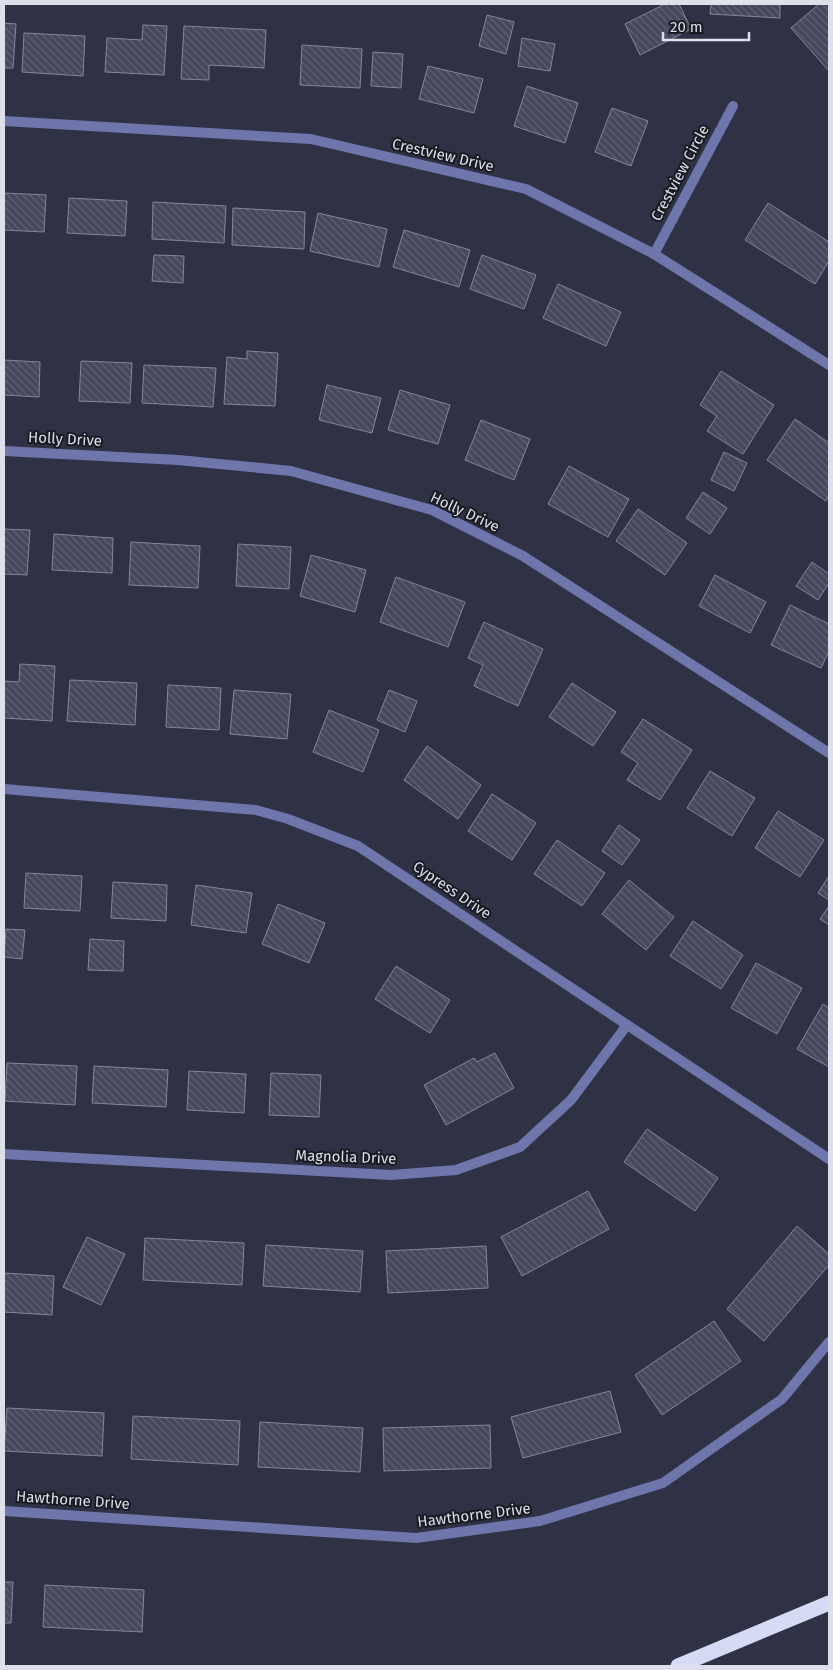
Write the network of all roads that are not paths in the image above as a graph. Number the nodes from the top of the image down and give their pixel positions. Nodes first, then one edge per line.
1 (733, 106) dead end
2 (4, 121) edge
3 (654, 254) junction
4 (829, 365) edge
5 (4, 451) edge
6 (829, 752) edge
7 (4, 789) edge
8 (628, 1025) junction
9 (4, 1154) edge
10 (829, 1159) edge
11 (829, 1342) edge
12 (4, 1510) edge
13 (829, 1603) edge
14 (678, 1666) edge

1 - 3 street, Crestview Circle
2 - 3 street, Crestview Drive
3 - 4 street, Crestview Drive
5 - 6 street, Holly Drive
7 - 8 street, Cypress Drive
8 - 9 street, Magnolia Drive
8 - 10 street, Cypress Drive
11 - 12 street, Hawthorne Drive
13 - 14 highway

